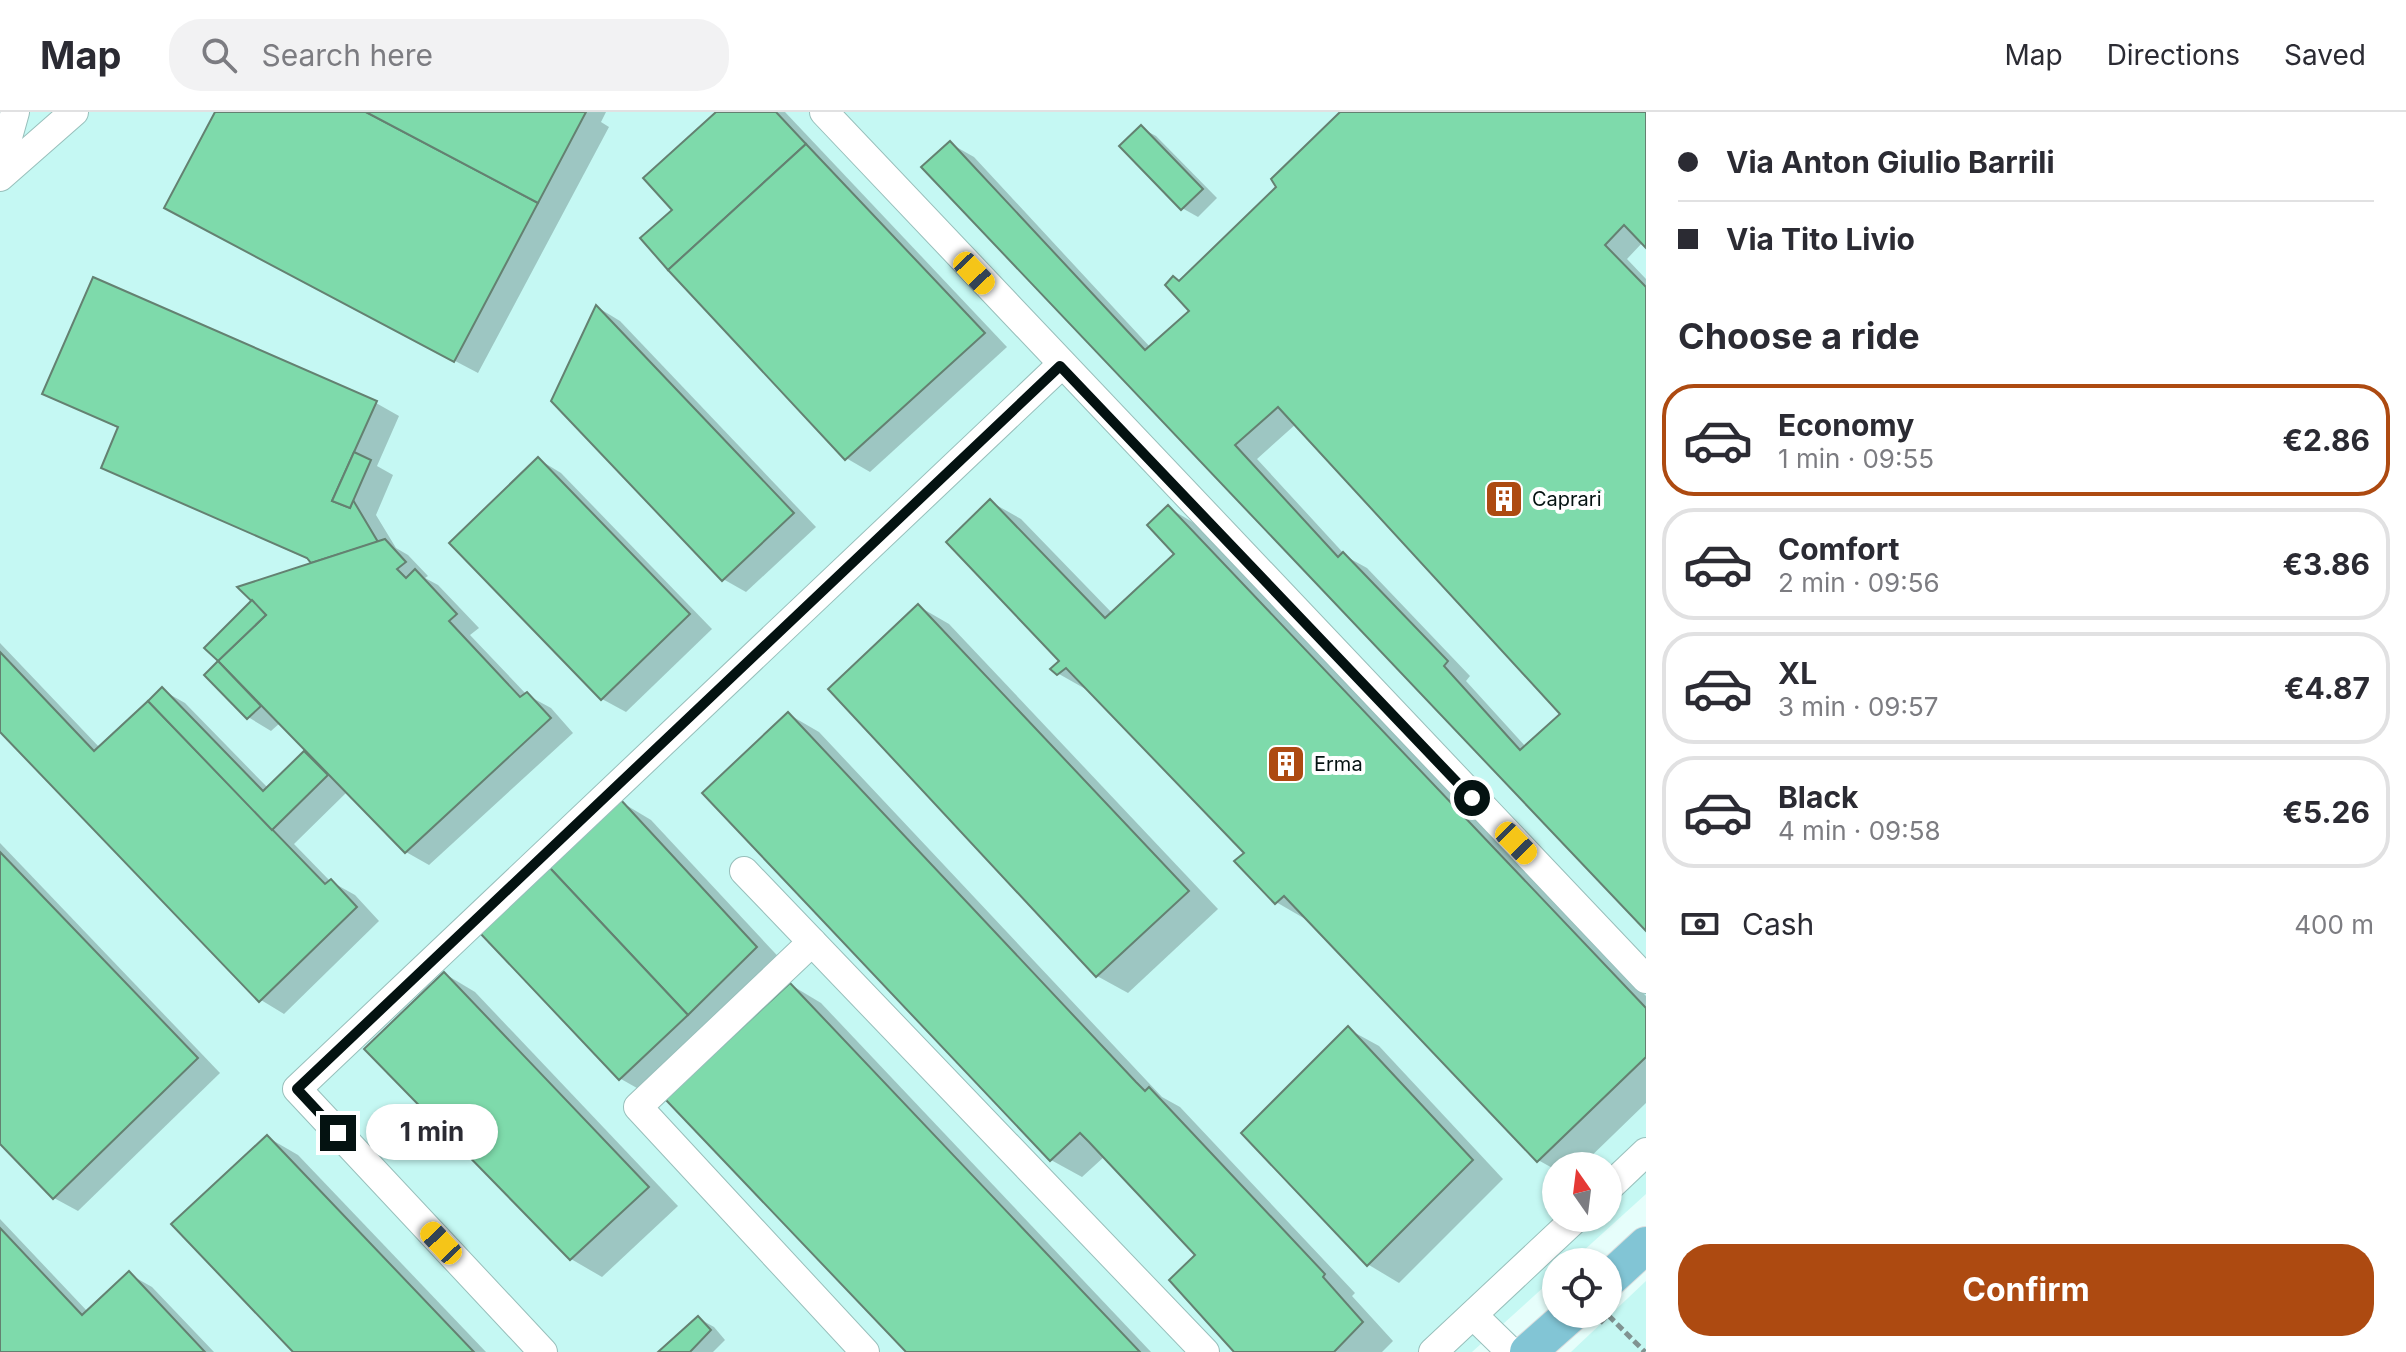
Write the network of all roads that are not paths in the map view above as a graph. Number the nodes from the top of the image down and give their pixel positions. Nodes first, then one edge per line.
1 (15, 112) edge
2 (74, 112) edge
3 (824, 112) edge
4 (0, 166) edge
5 (0, 177) edge
6 (1060, 366) junction
7 (744, 871) dead end
8 (812, 942) junction
9 (1646, 979) edge
10 (1646, 1152) edge
11 (1622, 1175) edge
12 (1561, 1232) edge
13 (1646, 1245) edge
14 (1622, 1267) edge
15 (1473, 1315) junction
16 (1556, 1328) edge
17 (543, 1352) edge
18 (865, 1352) edge
19 (1205, 1352) edge
20 (1433, 1352) edge
21 (1511, 1352) edge
22 (1528, 1352) edge

1 - 4 street
2 - 5 street
3 - 6 street
6 - 9 street
6 - 17 street
7 - 8 street
8 - 18 street
8 - 19 street
10 - 11 street
12 - 15 street
13 - 14 main road
15 - 20 street
15 - 21 street
16 - 22 main road

